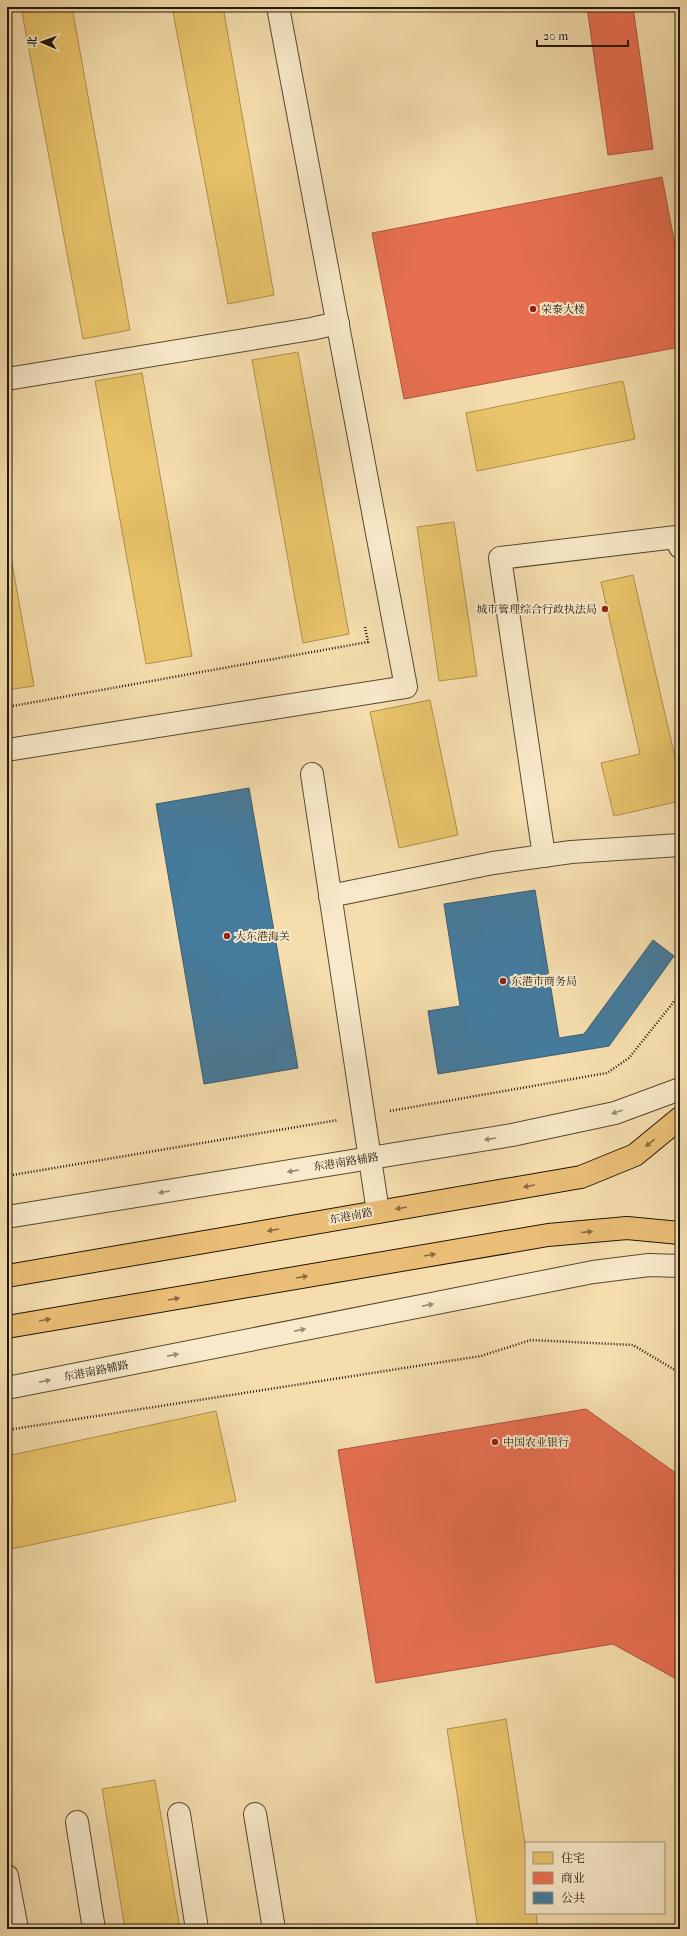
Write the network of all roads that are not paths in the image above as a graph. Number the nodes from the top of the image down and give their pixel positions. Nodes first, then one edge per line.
1 (278, 7) edge
2 (338, 323) junction
3 (7, 379) edge
4 (680, 547) edge
5 (7, 750) edge
6 (312, 774) dead end
7 (680, 845) edge
8 (544, 856) junction
9 (330, 896) junction
10 (680, 1089) edge
11 (680, 1118) edge
12 (370, 1158) junction
13 (378, 1212) junction
14 (7, 1217) edge
15 (680, 1234) edge
16 (680, 1266) edge
17 (7, 1276) edge
18 (7, 1327) edge
19 (7, 1388) edge
20 (179, 1814) dead end
21 (256, 1814) dead end
22 (77, 1822) dead end
23 (7, 1876) edge
24 (17, 1929) edge
25 (94, 1929) edge
26 (197, 1929) edge
27 (274, 1929) edge

1 - 2 street
2 - 3 street
2 - 5 street
4 - 8 street
6 - 9 street
7 - 8 street
8 - 9 street
9 - 12 street
10 -> 12 street, 东港南路辅路
11 -> 13 main road, 东港南路
12 - 13 street
12 -> 14 street, 东港南路辅路
13 -> 17 main road, 东港南路
18 -> 15 main road
19 -> 16 street, 东港南路辅路
20 - 26 street
21 - 27 street
22 - 25 street
23 - 24 street

